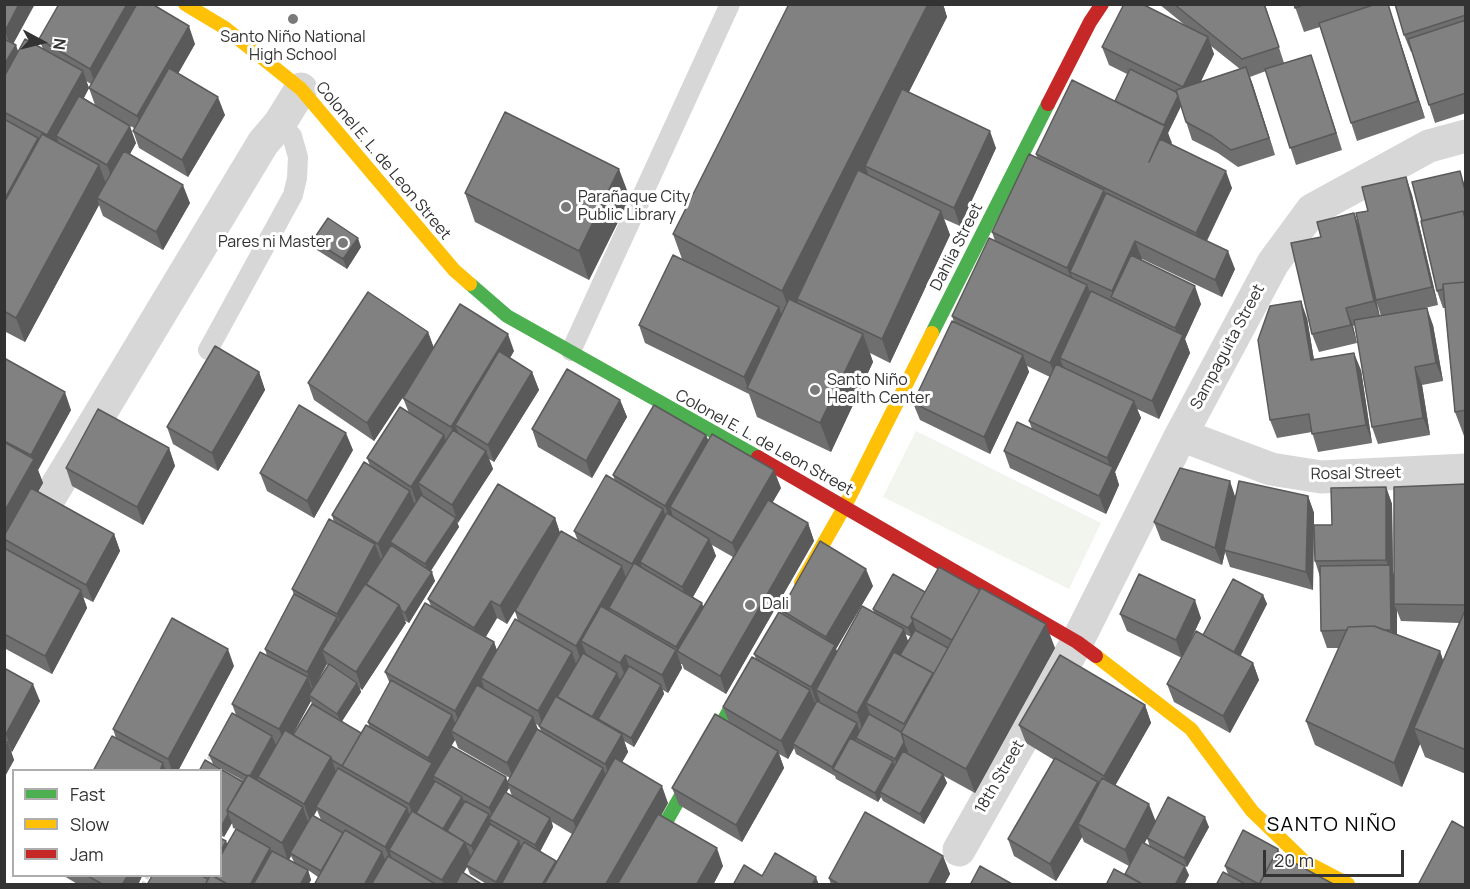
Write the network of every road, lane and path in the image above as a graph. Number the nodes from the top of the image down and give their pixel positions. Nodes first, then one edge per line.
1 (185, 4) edge
2 (730, 4) edge
3 (1102, 4) edge
4 (301, 89) junction
5 (280, 123) junction
6 (1466, 136) edge
7 (208, 350) dead end
8 (571, 351) junction
9 (1181, 435) junction
10 (1466, 470) edge
11 (47, 502) edge
12 (845, 506) junction
13 (797, 590) edge
14 (1077, 642) junction
15 (757, 661) edge
16 (212, 753) edge
17 (204, 769) edge
18 (959, 850) dead end
19 (631, 885) edge
20 (1348, 885) edge

1 - 4 street, Colonel E. L. de Leon Street
2 - 8 lane
3 - 12 street, Dahlia Street
4 - 5 street
4 - 8 street, Colonel E. L. de Leon Street
5 - 7 lane
5 - 11 street
6 - 9 street, Sampaguita Street
8 - 12 street, Colonel E. L. de Leon Street
9 - 10 street, Rosal Street
9 - 14 street, Sampaguita Street
12 - 13 street, Dahlia Street
12 - 14 street, Colonel E. L. de Leon Street
14 - 18 street, 18th Street
14 - 20 street, Colonel E. L. de Leon Street
15 - 19 street
16 - 17 path

